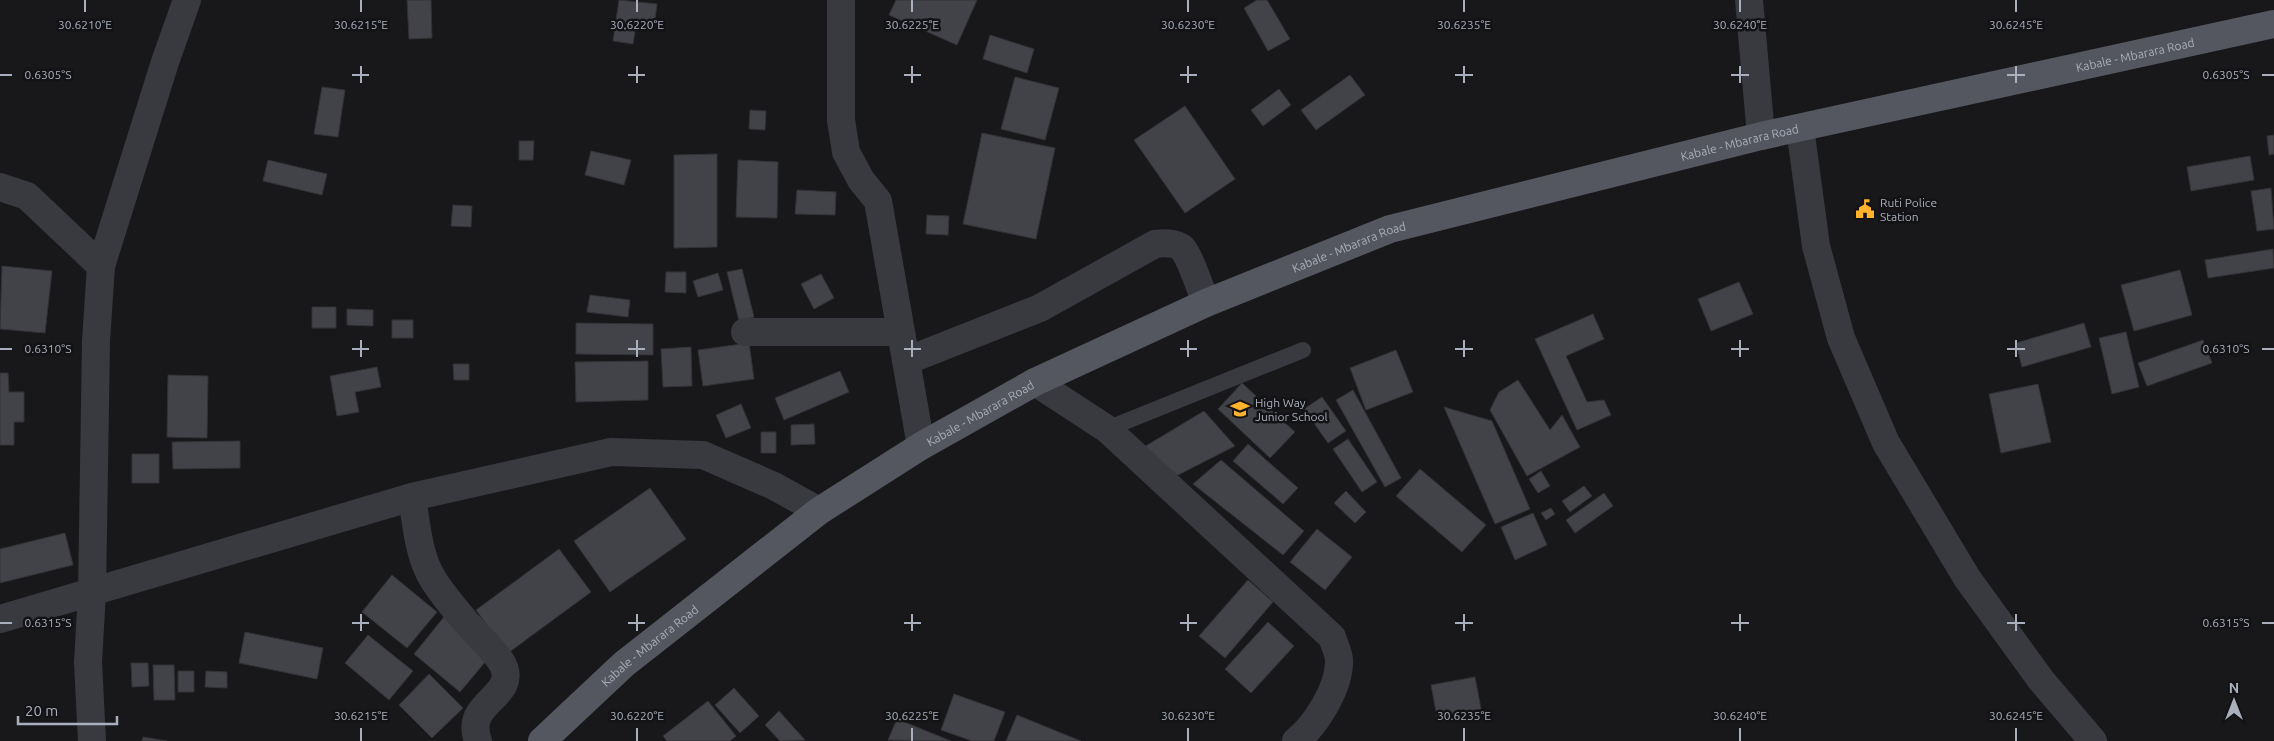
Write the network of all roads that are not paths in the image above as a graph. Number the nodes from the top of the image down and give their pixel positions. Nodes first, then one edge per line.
1 (188, 0) edge
2 (841, 0) edge
3 (1749, 0) edge
4 (2274, 24) edge
5 (1800, 128) junction
6 (1761, 136) junction
7 (0, 188) edge
8 (102, 266) junction
9 (1206, 303) junction
10 (745, 332) dead end
11 (901, 332) junction
12 (1303, 350) dead end
13 (906, 361) junction
14 (1036, 382) junction
15 (1107, 429) junction
16 (921, 446) junction
17 (412, 497) junction
18 (819, 511) junction
19 (92, 593) junction
20 (0, 619) edge
21 (92, 741) edge
22 (478, 741) edge
23 (542, 741) edge
24 (1296, 741) edge
25 (2093, 741) edge

1 - 8 street
2 - 11 street
3 - 6 street
4 - 5 main road, Kabale - Mbarara Road
5 - 6 main road, Kabale - Mbarara Road
5 - 25 street
6 - 9 main road, Kabale - Mbarara Road
7 - 8 street
8 - 19 street
9 - 13 street
9 - 14 main road, Kabale - Mbarara Road
10 - 11 street
11 - 13 street
12 - 15 lane
13 - 16 street
14 - 15 street
14 - 16 main road, Kabale - Mbarara Road
15 - 24 street
16 - 18 main road, Kabale - Mbarara Road
17 - 18 street
17 - 19 street
17 - 22 street
18 - 23 main road, Kabale - Mbarara Road
19 - 20 street
19 - 21 street

